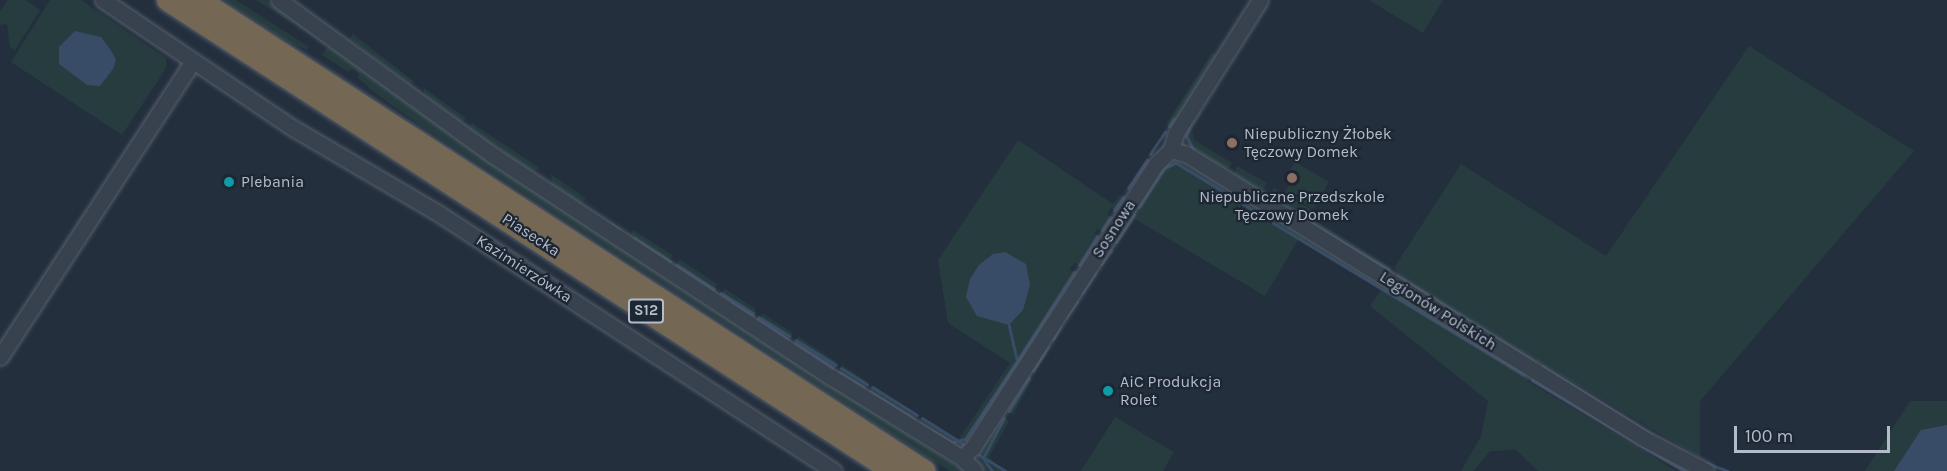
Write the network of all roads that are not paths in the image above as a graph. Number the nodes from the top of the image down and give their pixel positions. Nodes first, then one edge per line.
1 (103, 0) edge
2 (168, 0) edge
3 (199, 0) edge
4 (279, 0) edge
5 (1260, 0) edge
6 (192, 63) junction
7 (1171, 150) junction
8 (0, 357) edge
9 (962, 458) junction
10 (834, 471) edge
11 (893, 471) edge
12 (924, 471) edge
13 (975, 471) edge
14 (1706, 471) edge

1 - 6 street
2 - 11 highway, Piasecka / S12
3 - 12 highway, Piasecka / S12
4 - 9 street
5 - 7 street, Sosnowa
6 - 8 street
6 - 10 street, Kazimierzówka
7 - 9 street, Sosnowa
7 - 14 street, Legionów Polskich
9 - 13 street

